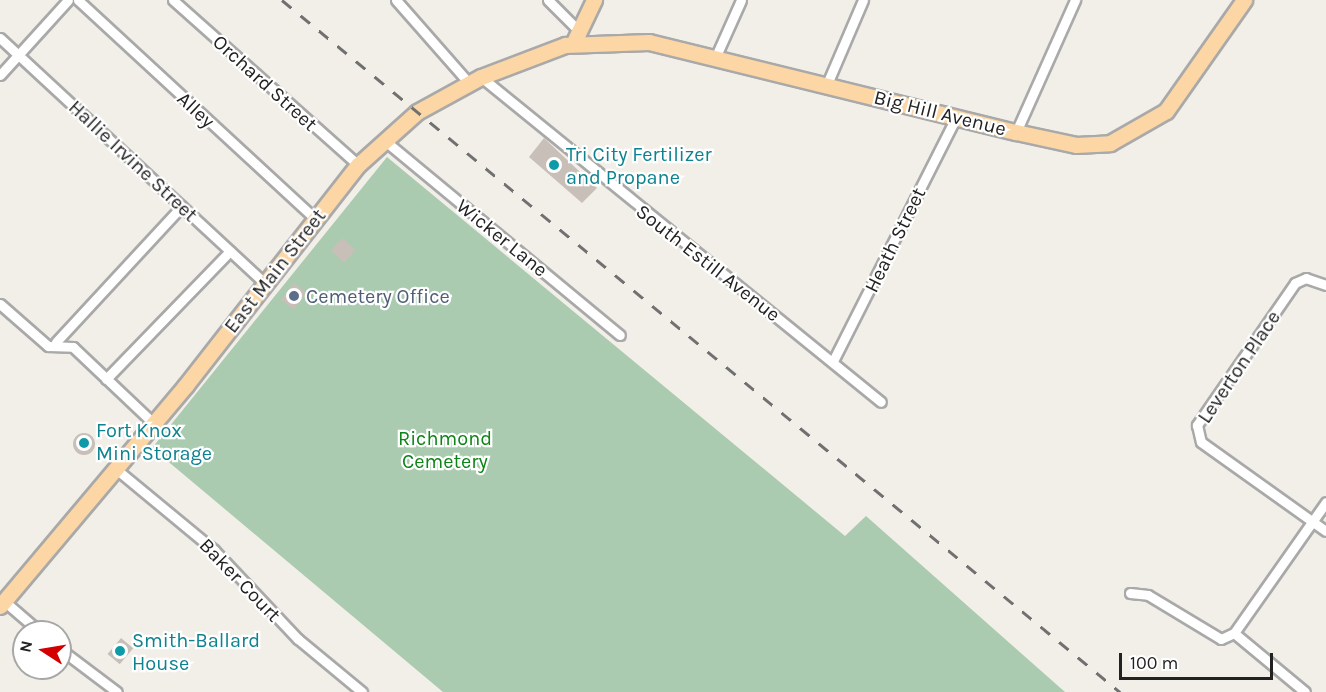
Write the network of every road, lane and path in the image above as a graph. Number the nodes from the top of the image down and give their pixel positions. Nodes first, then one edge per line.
1 (68, 0) edge
2 (78, 0) edge
3 (173, 0) edge
4 (396, 0) edge
5 (548, 0) edge
6 (594, 0) edge
7 (741, 0) edge
8 (863, 0) edge
9 (1076, 0) edge
10 (1244, 0) edge
11 (576, 37) junction
12 (0, 38) edge
13 (18, 55) junction
14 (716, 56) junction
15 (0, 75) edge
16 (475, 80) junction
17 (827, 84) junction
18 (956, 117) junction
19 (1016, 132) junction
20 (384, 140) junction
21 (358, 165) junction
22 (182, 206) junction
23 (315, 219) junction
24 (230, 251) junction
25 (266, 284) junction
26 (1326, 285) edge
27 (0, 304) edge
28 (620, 335) dead end
29 (56, 342) junction
30 (833, 361) junction
31 (106, 379) junction
32 (881, 402) dead end
33 (154, 424) junction
34 (116, 469) junction
35 (1326, 502) edge
36 (1313, 521) junction
37 (1326, 531) edge
38 (1130, 593) dead end
39 (2, 604) edge
40 (24, 620) edge
41 (1234, 633) junction
42 (72, 658) edge
43 (117, 692) edge
44 (362, 692) edge
45 (1305, 692) edge

1 - 13 street
2 - 23 street, Alley
3 - 21 street, Orchard Street
4 - 16 street, South Estill Avenue
5 - 11 street
6 - 11 main road
7 - 14 street
8 - 17 street
9 - 19 street
10 - 19 main road, Big Hill Avenue
11 - 14 main road, Big Hill Avenue
11 - 16 main road, East Main Street
12 - 13 street, Hallie Irvine Street
13 - 15 street
13 - 22 street, Hallie Irvine Street
14 - 17 main road, Big Hill Avenue
16 - 20 main road, East Main Street
16 - 30 street, South Estill Avenue
17 - 18 main road, Big Hill Avenue
18 - 19 main road, Big Hill Avenue
18 - 30 street, Heath Street
20 - 21 main road, East Main Street
20 - 28 street, Wicker Lane
21 - 23 main road, East Main Street
22 - 24 street, Hallie Irvine Street
22 - 29 street
23 - 25 main road, East Main Street
24 - 25 street, Hallie Irvine Street
24 - 31 street
25 - 33 main road, East Main Street
26 - 36 street, Leverton Place
27 - 29 street
29 - 31 street
30 - 32 street, South Estill Avenue
31 - 33 street
33 - 34 main road, East Main Street
34 - 39 main road, East Main Street
34 - 44 street, Baker Court
35 - 36 street
36 - 37 street, Leverton Place
36 - 41 street
38 - 41 street
39 - 40 street
41 - 45 street
42 - 43 street

